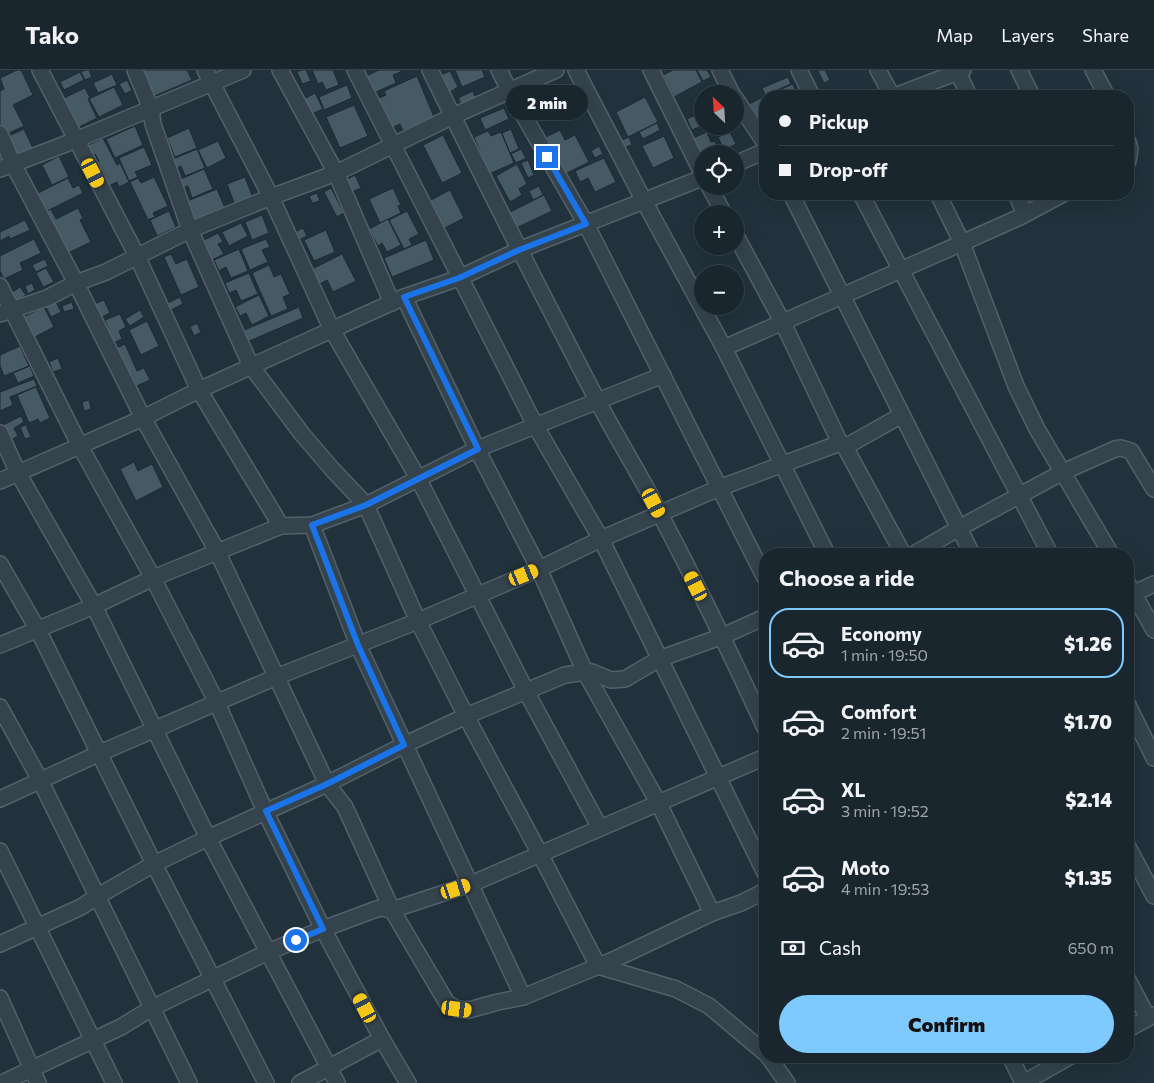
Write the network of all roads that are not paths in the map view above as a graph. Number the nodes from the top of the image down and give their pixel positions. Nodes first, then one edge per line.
1 (40, 70) edge
2 (135, 70) edge
3 (243, 70) edge
4 (280, 70) edge
5 (355, 70) edge
6 (430, 70) edge
7 (499, 70) edge
8 (556, 70) edge
9 (576, 70) edge
10 (651, 70) edge
11 (720, 70) edge
12 (799, 70) edge
13 (878, 70) edge
14 (1019, 70) edge
15 (1093, 70) edge
16 (953, 72) edge
17 (208, 76) edge
18 (728, 85) edge
19 (509, 90) junction
20 (809, 90) edge
21 (890, 90) edge
22 (909, 90) edge
23 (965, 90) edge
24 (1029, 90) edge
25 (1103, 90) edge
26 (151, 109) junction
27 (744, 112) edge
28 (452, 116) junction
29 (0, 134) edge
30 (759, 134) edge
31 (76, 140) junction
32 (393, 145) junction
33 (759, 154) edge
34 (694, 157) edge
35 (744, 160) edge
36 (6, 166) edge
37 (336, 173) junction
38 (694, 181) edge
39 (271, 197) junction
40 (794, 200) edge
41 (865, 200) edge
42 (941, 200) edge
43 (1019, 200) edge
44 (1052, 200) edge
45 (644, 201) junction
46 (1025, 214) junction
47 (586, 224) junction
48 (190, 230) junction
49 (962, 243) junction
50 (519, 250) junction
51 (744, 251) edge
52 (137, 256) junction
53 (901, 269) junction
54 (459, 278) junction
55 (76, 283) junction
56 (0, 286) edge
57 (842, 297) junction
58 (398, 300) junction
59 (6, 312) edge
60 (783, 323) junction
61 (332, 330) junction
62 (724, 348) junction
63 (251, 366) junction
64 (663, 375) junction
65 (199, 390) junction
66 (597, 400) junction
67 (902, 415) junction
68 (143, 418) junction
69 (535, 425) junction
70 (0, 433) edge
71 (842, 445) junction
72 (80, 446) junction
73 (478, 449) junction
74 (782, 464) junction
75 (1064, 472) junction
76 (18, 473) junction
77 (418, 478) junction
78 (0, 481) edge
79 (719, 488) junction
80 (1154, 489) edge
81 (1020, 496) junction
82 (366, 505) junction
83 (660, 514) junction
84 (312, 525) junction
85 (281, 526) junction
86 (959, 528) junction
87 (601, 539) junction
88 (825, 548) edge
89 (900, 548) edge
90 (924, 548) edge
91 (969, 548) edge
92 (1047, 548) edge
93 (1108, 548) edge
94 (217, 550) junction
95 (0, 564) edge
96 (759, 566) edge
97 (539, 569) junction
98 (153, 578) junction
99 (1154, 584) edge
100 (1134, 590) edge
101 (478, 594) junction
102 (1134, 599) edge
103 (94, 606) junction
104 (759, 620) edge
105 (418, 621) junction
106 (38, 630) junction
107 (1154, 630) edge
108 (723, 636) junction
109 (0, 645) edge
110 (358, 645) junction
111 (659, 659) junction
112 (584, 672) junction
113 (276, 677) junction
114 (526, 691) junction
115 (217, 703) junction
116 (0, 707) edge
117 (759, 715) edge
118 (466, 716) junction
119 (1134, 717) edge
120 (154, 729) junction
121 (404, 745) junction
122 (100, 753) junction
123 (1154, 758) edge
124 (759, 760) edge
125 (718, 778) junction
126 (40, 780) junction
127 (327, 784) junction
128 (0, 799) edge
129 (659, 804) junction
130 (266, 811) junction
131 (600, 828) junction
132 (208, 838) junction
133 (0, 851) edge
134 (540, 854) junction
135 (1134, 858) edge
136 (759, 861) edge
137 (154, 864) junction
138 (471, 884) junction
139 (759, 894) edge
140 (98, 896) junction
141 (1154, 896) edge
142 (392, 910) junction
143 (712, 913) junction
144 (38, 928) junction
145 (323, 929) junction
146 (0, 944) edge
147 (268, 952) junction
148 (598, 966) junction
149 (213, 980) junction
150 (1134, 990) edge
151 (523, 997) junction
152 (0, 998) edge
153 (152, 1008) junction
154 (1151, 1017) edge
155 (1134, 1026) edge
156 (93, 1039) junction
157 (382, 1039) junction
158 (759, 1048) edge
159 (773, 1063) edge
160 (1013, 1063) edge
161 (1059, 1063) edge
162 (330, 1068) junction
163 (31, 1069) junction
164 (2, 1083) edge
165 (38, 1083) edge
166 (114, 1083) edge
167 (189, 1083) edge
168 (266, 1083) edge
169 (300, 1083) edge
170 (337, 1083) edge
171 (408, 1083) edge
172 (787, 1083) edge
173 (1023, 1083) edge

1 - 31 street
2 - 26 street
3 - 17 street
4 - 37 street
5 - 32 street
6 - 28 street
7 - 19 street
8 - 19 street
9 - 45 street
10 - 34 street
11 - 18 street
12 - 20 street
13 - 21 street
14 - 24 street
15 - 25 street
16 - 22 street
16 - 23 street
17 - 26 street
17 - 39 street
19 - 28 street
19 - 47 street
26 - 31 street
26 - 48 street
27 - 30 street
28 - 32 street
28 - 50 street
29 - 36 street
31 - 36 street
31 - 52 street
32 - 37 street
32 - 54 street
33 - 35 street
36 - 55 street
37 - 39 street
37 - 58 street
38 - 45 street
39 - 48 street
39 - 61 street
40 - 57 street
41 - 53 street
42 - 49 street
43 - 46 street
44 - 46 street
45 - 47 street
45 - 62 street
46 - 49 street
47 - 50 street
47 - 64 street
48 - 52 street
48 - 63 street
49 - 53 street
49 - 75 street
50 - 54 street
50 - 66 street
51 - 60 street
52 - 55 street
52 - 65 street
53 - 57 street
53 - 81 street
54 - 58 street
54 - 69 street
55 - 59 street
55 - 68 street
56 - 59 street
57 - 60 street
57 - 67 street
58 - 61 street
58 - 73 street
59 - 72 street
60 - 62 street
60 - 71 street
61 - 63 street
61 - 77 street
62 - 74 street
63 - 65 street
63 - 82 street
64 - 66 street
64 - 79 street
65 - 68 street
65 - 85 street
66 - 69 street
66 - 83 street
67 - 71 street
67 - 86 street
68 - 72 street
68 - 94 street
69 - 73 street
69 - 87 street
70 - 76 street
71 - 74 street
71 - 89 street
72 - 76 street
72 - 98 street
73 - 77 street
73 - 97 street
74 - 79 street
74 - 88 street
75 - 80 street
75 - 81 street
75 - 93 street
76 - 78 street
76 - 103 street
77 - 82 street
77 - 101 street
79 - 83 street
79 - 96 street
81 - 86 street
81 - 92 street
82 - 84 street
82 - 105 street
83 - 87 street
83 - 108 street
84 - 85 street
84 - 110 street
85 - 94 street
86 - 90 street
86 - 91 street
87 - 97 street
87 - 111 street
94 - 98 street
94 - 113 street
95 - 106 street
97 - 101 street
97 - 112 street
98 - 103 street
98 - 115 street
99 - 100 street
101 - 105 street
101 - 114 street
102 - 107 street
103 - 106 street
103 - 120 street
104 - 108 street
105 - 110 street
105 - 118 street
106 - 109 street
106 - 122 street
108 - 111 street
108 - 117 street
110 - 113 street
110 - 121 street
111 - 112 street
111 - 125 street
112 - 114 street
112 - 129 street
113 - 115 street
113 - 127 street
114 - 118 street
114 - 131 street
115 - 120 street
115 - 130 street
116 - 126 street
118 - 121 street
118 - 134 street
119 - 123 street
120 - 122 street
120 - 132 street
121 - 127 street
121 - 138 street
122 - 126 street
122 - 137 street
124 - 125 street
125 - 129 street
125 - 136 street
126 - 128 street
126 - 140 street
127 - 130 street
127 - 142 street
129 - 131 street
129 - 143 street
130 - 132 street
130 - 145 street
131 - 134 street
132 - 137 street
132 - 147 street
133 - 144 street
134 - 138 street
134 - 148 street
135 - 141 street
137 - 140 street
137 - 149 street
138 - 142 street
138 - 151 street
139 - 143 street
140 - 144 street
140 - 153 street
142 - 145 street
142 - 151 street
143 - 148 street
144 - 146 street
144 - 156 street
145 - 147 street
145 - 157 street
147 - 149 street
147 - 162 street
148 - 151 street
148 - 158 street
149 - 153 street
149 - 168 street
150 - 154 street
152 - 163 street
153 - 156 street
153 - 167 street
154 - 155 street
156 - 163 street
156 - 166 street
157 - 162 street
157 - 171 street
159 - 172 street
160 - 173 street
161 - 173 street
162 - 169 street
162 - 170 street
163 - 164 street
163 - 165 street

